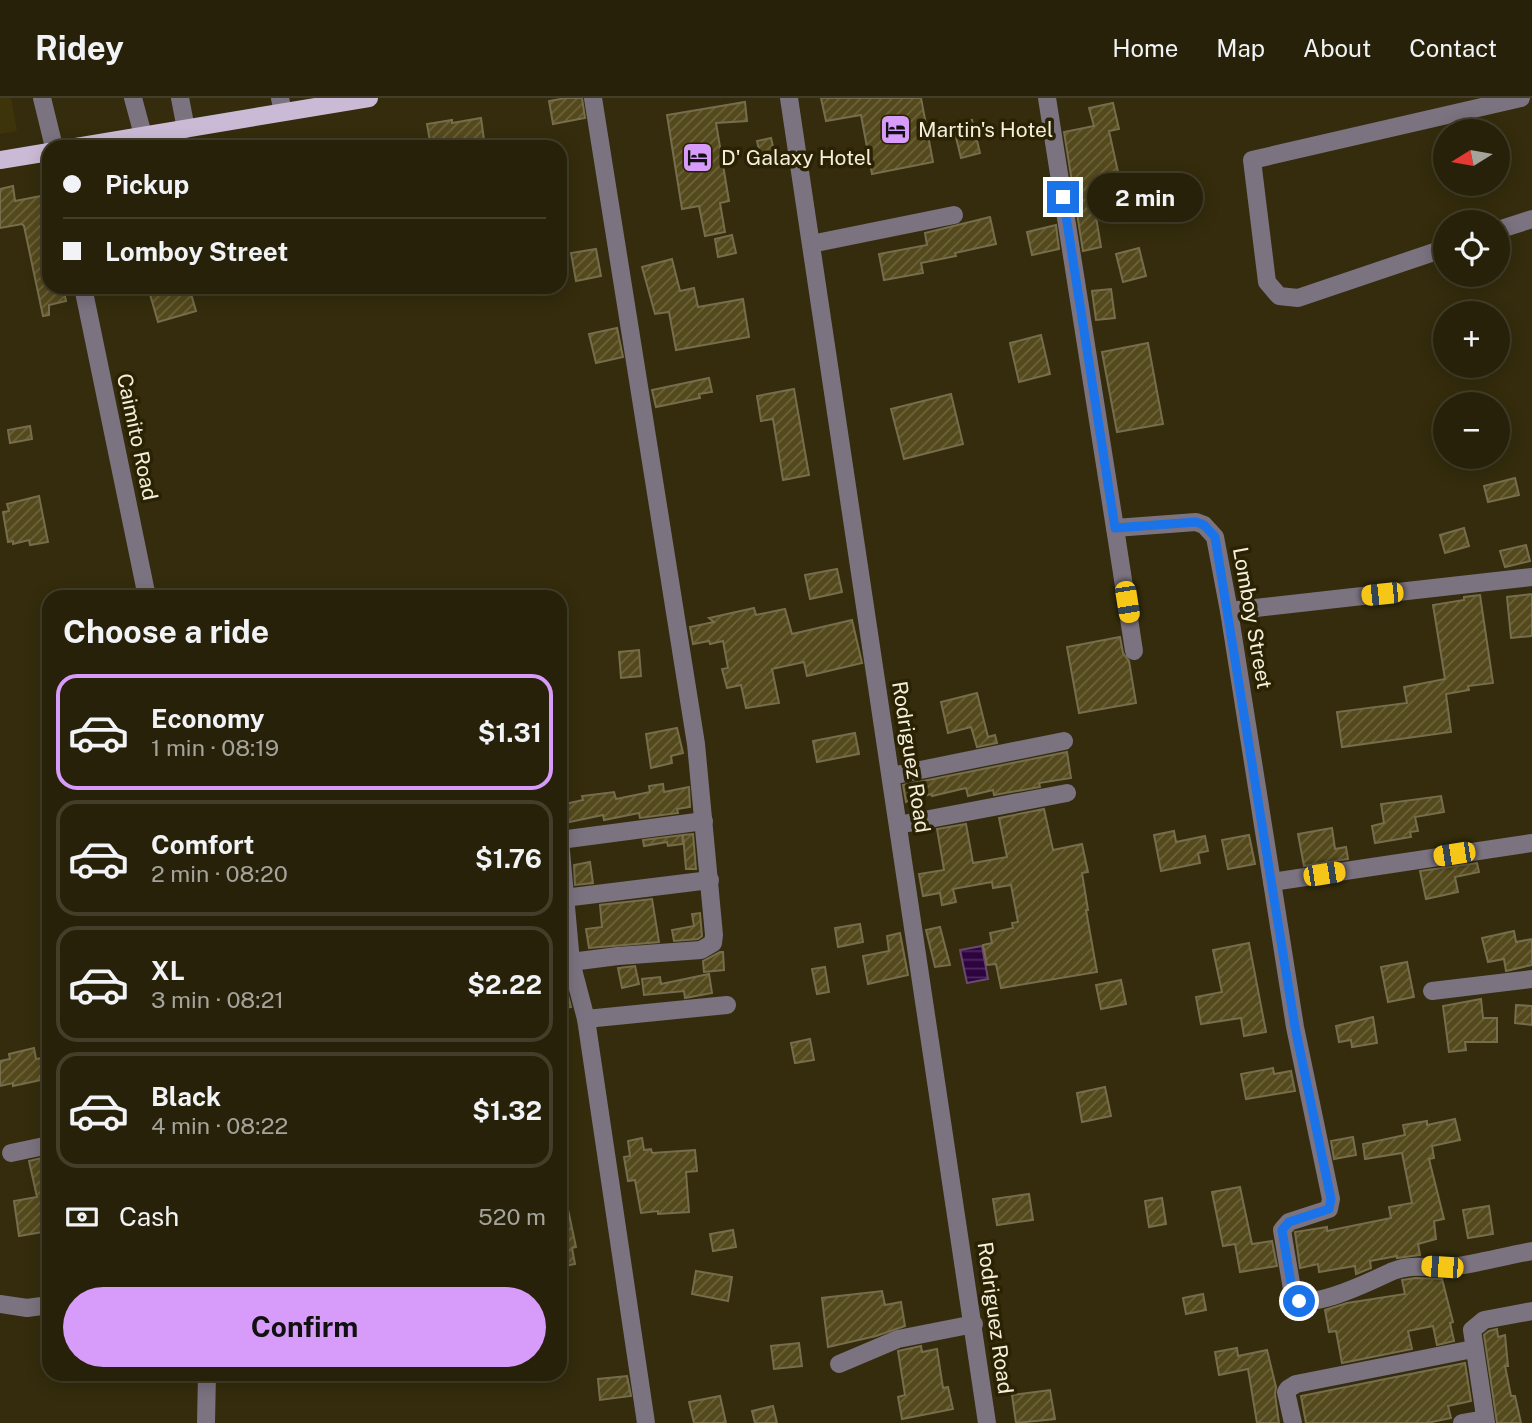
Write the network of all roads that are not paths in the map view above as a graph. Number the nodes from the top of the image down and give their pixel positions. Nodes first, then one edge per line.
1 (42, 98) edge
2 (133, 98) edge
3 (180, 98) edge
4 (369, 98) edge
5 (593, 98) edge
6 (789, 98) edge
7 (1046, 98) edge
8 (1521, 98) edge
9 (281, 105) edge
10 (187, 129) junction
11 (143, 135) junction
12 (52, 140) edge
13 (115, 140) edge
14 (42, 153) edge
15 (0, 159) edge
16 (954, 215) dead end
17 (1532, 219) edge
18 (1510, 226) edge
19 (811, 244) junction
20 (1433, 252) edge
21 (84, 294) edge
22 (1115, 528) junction
23 (1532, 577) edge
24 (146, 590) edge
25 (1229, 611) junction
26 (1135, 651) dead end
27 (1064, 741) dead end
28 (891, 776) junction
29 (1067, 793) dead end
30 (704, 821) junction
31 (898, 825) junction
32 (567, 839) edge
33 (1532, 842) edge
34 (710, 880) junction
35 (1272, 882) junction
36 (567, 898) edge
37 (567, 951) edge
38 (568, 969) edge
39 (1532, 979) edge
40 (1432, 991) dead end
41 (727, 1005) dead end
42 (586, 1019) junction
43 (42, 1146) edge
44 (11, 1153) dead end
45 (1532, 1251) edge
46 (0, 1304) edge
47 (42, 1306) edge
48 (1532, 1311) edge
49 (974, 1324) junction
50 (1473, 1349) junction
51 (839, 1364) dead end
52 (207, 1381) edge
53 (1485, 1421) edge
54 (206, 1423) edge
55 (646, 1423) edge
56 (987, 1423) edge
57 (1293, 1423) edge
58 (1462, 1423) edge

1 - 12 street
2 - 11 street
3 - 10 street
4 - 9 main road
5 - 30 street
6 - 19 street, Rodriguez Road
7 - 22 street
8 - 20 street
9 - 10 main road
10 - 11 main road
11 - 13 main road
14 - 15 main road
16 - 19 street
17 - 18 street
19 - 28 street, Rodriguez Road
21 - 24 street, Caimito Road
22 - 25 street, Lomboy Street
22 - 26 street
23 - 25 street
25 - 35 street, Lomboy Street
27 - 28 street
28 - 31 street, Rodriguez Road
29 - 31 street
30 - 32 street
30 - 34 street
31 - 49 street, Rodriguez Road
33 - 35 street
34 - 36 street
34 - 38 street
35 - 45 street, Lomboy Street
37 - 38 street
38 - 42 street
39 - 40 street
41 - 42 street
42 - 55 street
43 - 44 street
46 - 47 street
48 - 50 street
49 - 51 street
49 - 56 street, Rodriguez Road
50 - 53 street
50 - 57 street
52 - 54 street
53 - 58 street

